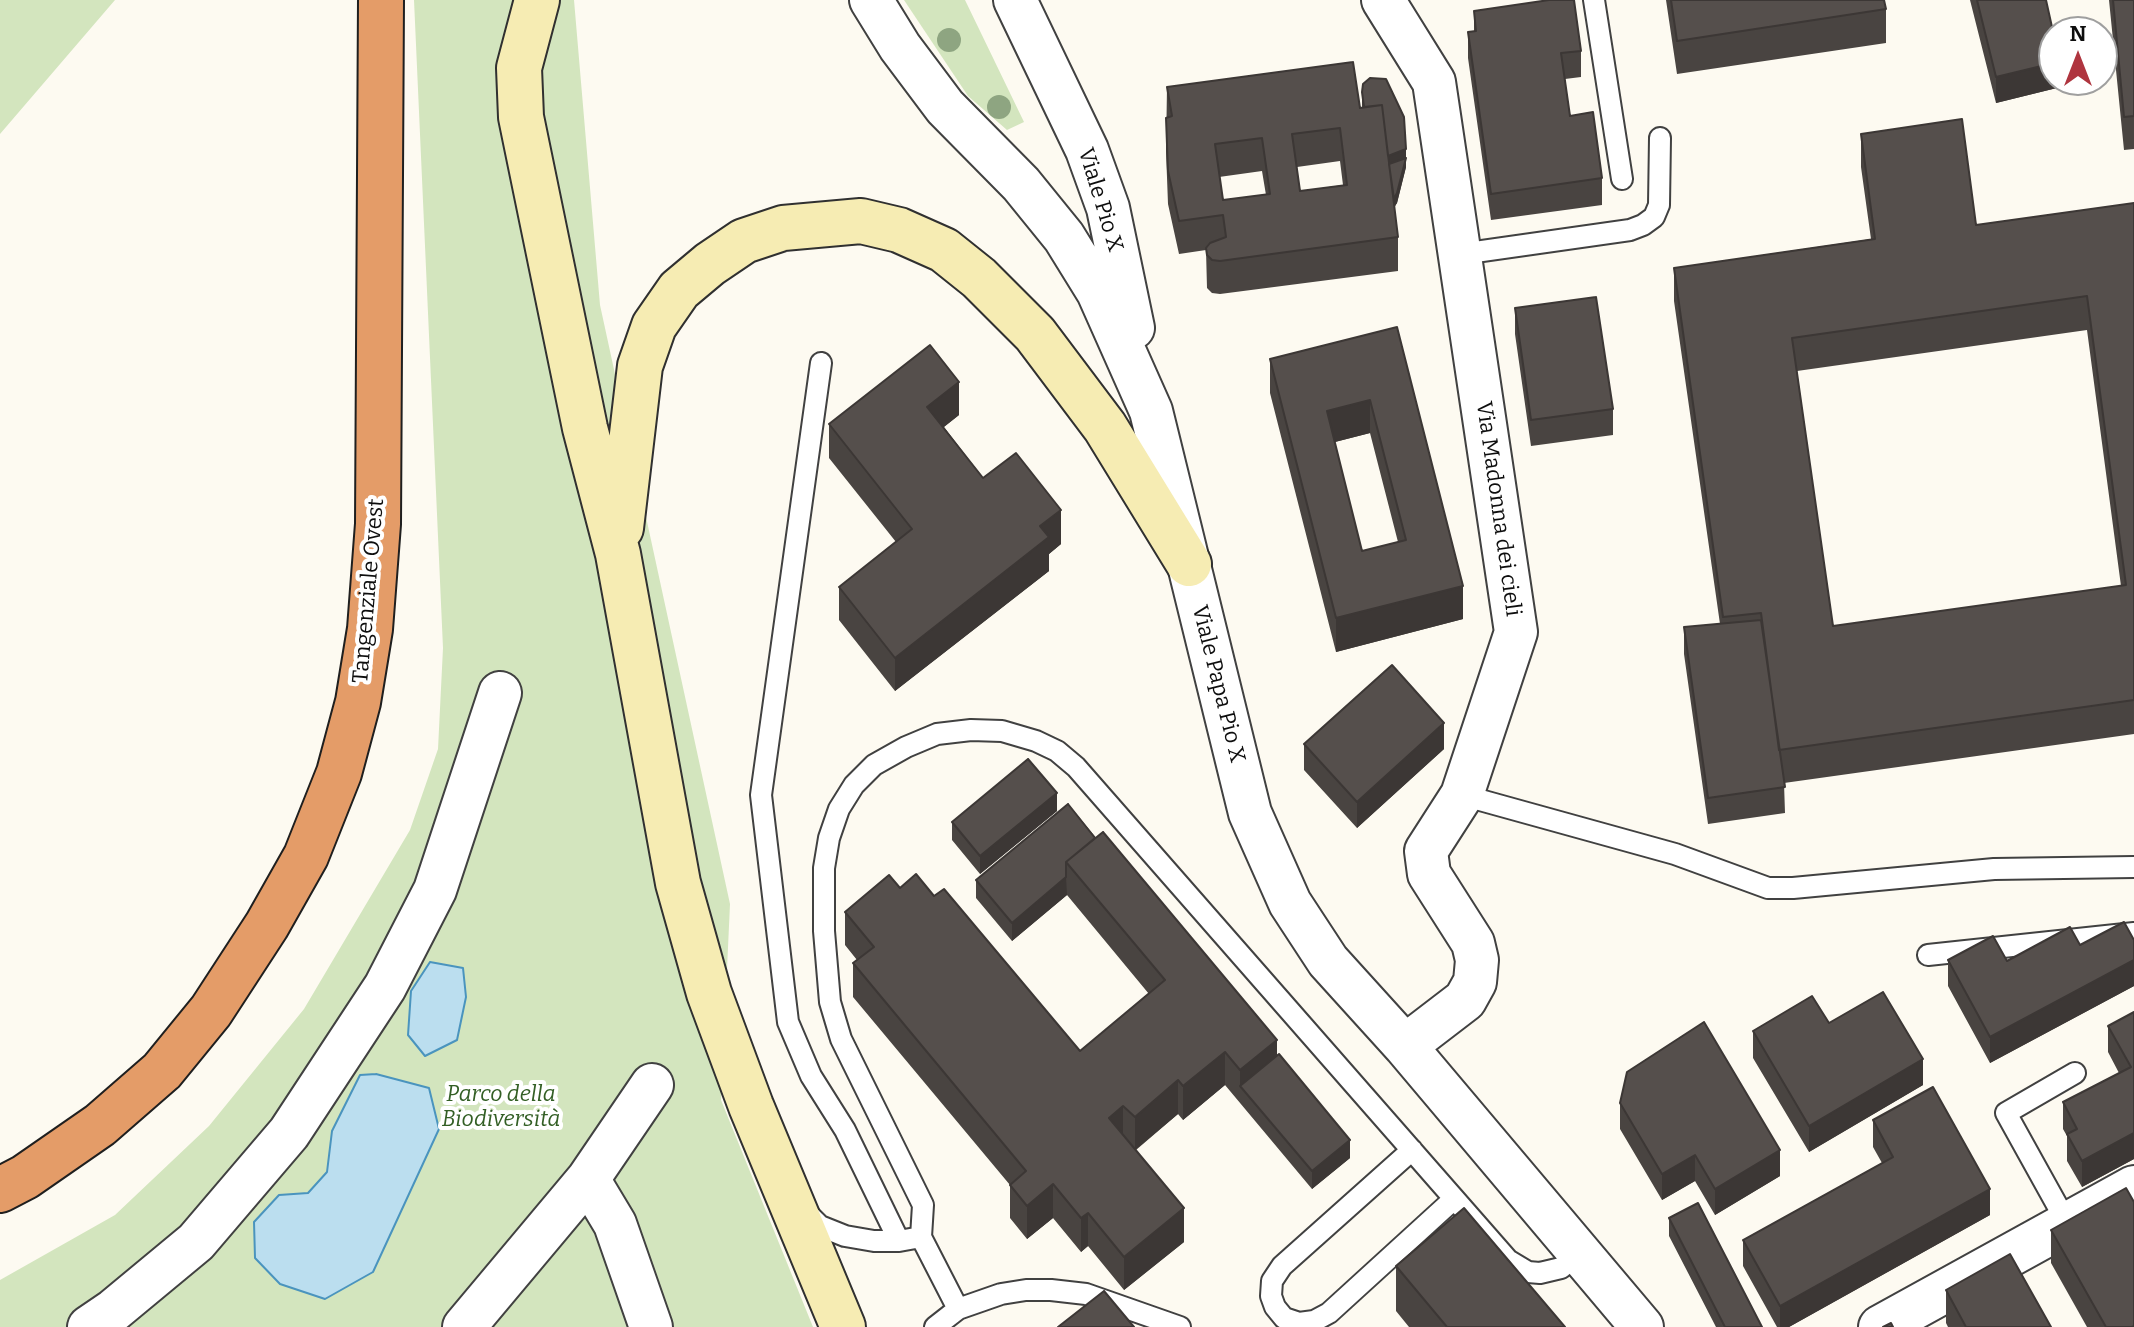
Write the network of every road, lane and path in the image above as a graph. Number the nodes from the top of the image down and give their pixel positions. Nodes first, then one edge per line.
1 (381, 0) edge
2 (519, 0) edge
3 (537, 0) edge
4 (871, 0) edge
5 (1015, 0) edge
6 (1594, 0) edge
7 (1391, 2) edge
8 (519, 68) junction
9 (1660, 138) dead end
10 (1622, 179) dead end
11 (1461, 254) junction
12 (821, 363) dead end
13 (1151, 411) junction
14 (618, 554) junction
15 (1189, 564) junction
16 (500, 693) dead end
17 (1462, 795) junction
18 (2134, 867) edge
19 (2134, 933) edge
20 (1928, 955) dead end
21 (1405, 1046) junction
22 (2075, 1073) dead end
23 (652, 1085) dead end
24 (1412, 1150) junction
25 (588, 1179) junction
26 (2134, 1187) edge
27 (0, 1190) edge
28 (788, 1195) junction
29 (1454, 1199) junction
30 (2067, 1223) junction
31 (921, 1237) junction
32 (899, 1241) junction
33 (1579, 1253) junction
34 (958, 1309) junction
35 (89, 1327) edge
36 (114, 1327) edge
37 (132, 1327) edge
38 (464, 1327) edge
39 (651, 1327) edge
40 (843, 1327) edge
41 (935, 1327) edge
42 (1180, 1327) edge
43 (1642, 1327) edge
44 (1880, 1327) edge

1 - 27 highway, Tangenziale Ovest
2 - 8 street
3 - 8 street
4 - 13 street, Viale Papa Pio X
5 - 13 street, Viale Pio X
6 - 10 lane
7 - 11 street, Via Madonna dei cieli
8 - 14 street
9 - 11 lane
11 - 17 street, Via Madonna dei cieli
12 - 32 lane
13 - 15 street, Viale Papa Pio X
14 - 15 street
14 - 28 street
15 - 21 street, Viale Papa Pio X
16 - 35 street
17 - 18 lane
17 - 21 street, Via Madonna dei cieli
19 - 20 lane
21 - 33 street, Viale Papa Pio X
22 - 30 lane
23 - 25 street
24 - 29 lane
24 - 29 lane
24 - 31 lane
25 - 38 street
25 - 39 street
26 - 30 street
28 - 32 lane
28 - 40 street
29 - 33 lane
30 - 44 street
31 - 32 lane
31 - 34 lane
33 - 43 street, Viale Papa Pio X
34 - 41 lane
34 - 42 lane
36 - 37 street

